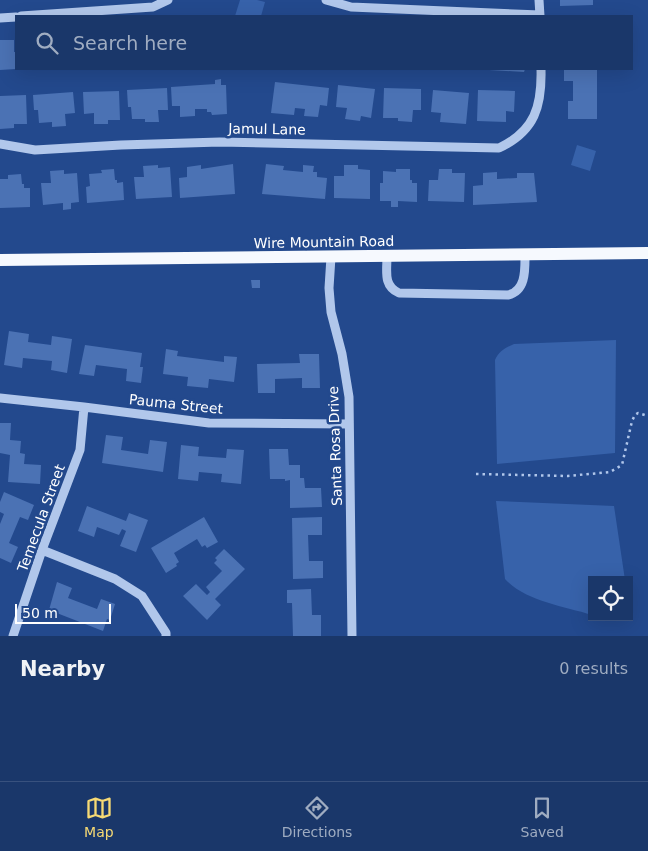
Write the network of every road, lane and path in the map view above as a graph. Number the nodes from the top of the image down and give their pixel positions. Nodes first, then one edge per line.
1 (168, 0) edge
2 (326, 0) edge
3 (539, 0) edge
4 (36, 15) edge
5 (540, 15) edge
6 (15, 17) edge
7 (0, 18) edge
8 (541, 70) edge
9 (0, 144) edge
10 (648, 253) edge
11 (525, 255) junction
12 (331, 257) junction
13 (387, 257) junction
14 (0, 260) edge
15 (0, 398) edge
16 (84, 407) junction
17 (648, 416) edge
18 (350, 424) junction
19 (476, 474) dead end
20 (42, 550) junction
21 (13, 636) edge
22 (166, 636) edge
23 (352, 636) edge

1 - 4 street
2 - 5 street
3 - 5 street
6 - 7 street
8 - 9 street, Jamul Lane
10 - 11 main road, Wire Mountain Road
11 - 13 main road, Wire Mountain Road
11 - 13 street
12 - 13 main road, Wire Mountain Road
12 - 14 main road, Wire Mountain Road
12 - 18 street, Santa Rosa Drive
15 - 16 street, Pauma Street
16 - 18 street, Pauma Street
16 - 20 street, Temecula Street
17 - 19 path
18 - 23 street, Santa Rosa Drive
20 - 21 street, Temecula Street
20 - 22 street

